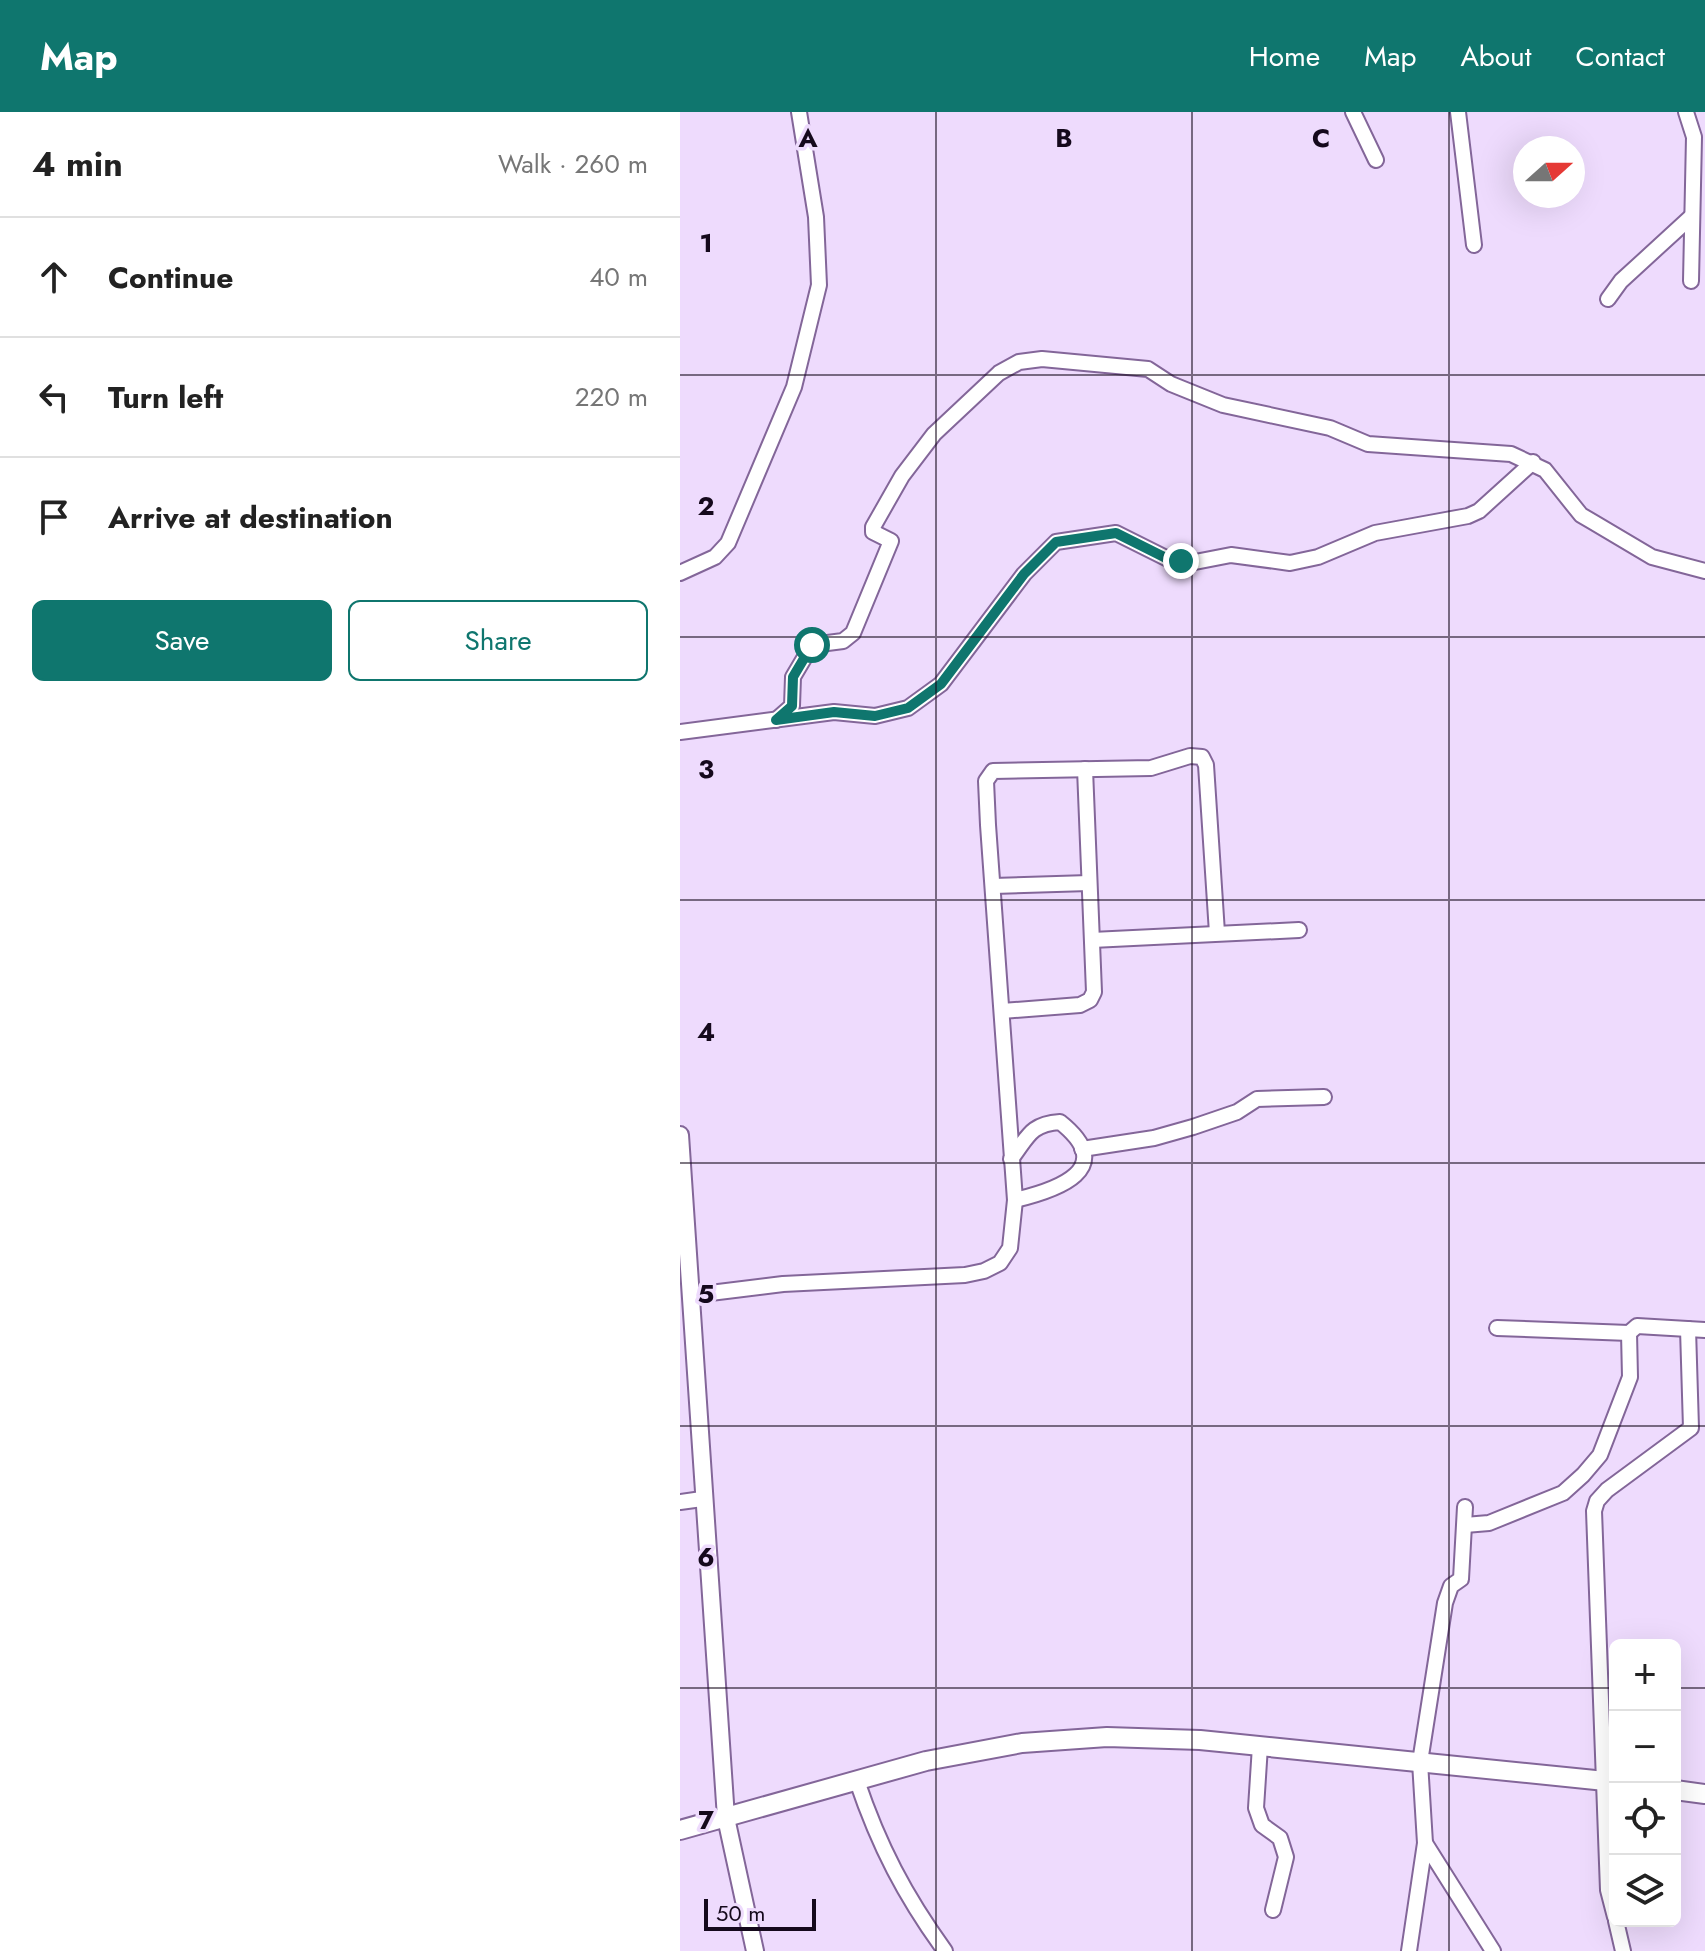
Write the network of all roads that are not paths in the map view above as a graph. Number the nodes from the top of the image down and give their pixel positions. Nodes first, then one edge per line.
1 (799, 112) edge
2 (1353, 112) edge
3 (1458, 112) edge
4 (1686, 112) edge
5 (1376, 160) dead end
6 (1699, 217) edge
7 (1474, 245) dead end
8 (1691, 281) dead end
9 (1608, 299) dead end
10 (1533, 462) junction
11 (1705, 571) edge
12 (680, 573) edge
13 (776, 720) junction
14 (680, 732) edge
15 (1085, 769) junction
16 (1089, 883) junction
17 (993, 886) junction
18 (1299, 930) dead end
19 (1217, 933) junction
20 (1092, 940) junction
21 (1002, 1011) junction
22 (1324, 1097) dead end
23 (680, 1135) edge
24 (1082, 1149) junction
25 (1011, 1159) junction
26 (1015, 1200) junction
27 (683, 1215) edge
28 (694, 1295) junction
29 (1497, 1328) dead end
30 (1688, 1329) junction
31 (1705, 1330) edge
32 (1629, 1333) junction
33 (1583, 1475) junction
34 (1602, 1496) junction
35 (702, 1499) junction
36 (680, 1502) edge
37 (1465, 1507) dead end
38 (1465, 1525) junction
39 (1260, 1746) junction
40 (1420, 1762) junction
41 (1609, 1765) edge
42 (857, 1781) junction
43 (1609, 1782) edge
44 (1610, 1783) edge
45 (1681, 1791) edge
46 (1705, 1794) edge
47 (726, 1818) junction
48 (680, 1830) edge
49 (1425, 1843) junction
50 (1609, 1894) edge
51 (1273, 1910) dead end
52 (1617, 1927) edge
53 (755, 1951) edge
54 (945, 1951) edge
55 (1409, 1951) edge
56 (1493, 1951) edge
57 (1623, 1951) edge

1 - 12 street
2 - 5 street
3 - 7 street
4 - 6 street
6 - 8 street
6 - 9 street
10 - 11 street
10 - 13 street
10 - 13 street
13 - 14 street
15 - 16 street
15 - 17 street
15 - 19 street
16 - 17 street
16 - 20 street
17 - 21 street
18 - 19 street
19 - 20 street
20 - 21 street
21 - 25 street
22 - 24 street
23 - 27 street
24 - 25 street
24 - 26 street
25 - 26 street
26 - 28 street
27 - 28 street
28 - 35 street
29 - 32 street
30 - 31 street
30 - 32 street
30 - 34 street
32 - 33 street
33 - 34 street
33 - 38 street
34 - 41 street
35 - 36 street
35 - 47 street
37 - 38 street
38 - 40 street
39 - 40 main road
39 - 42 main road
39 - 51 street
40 - 43 main road
40 - 49 street
42 - 47 main road
42 - 54 street
44 - 50 street
45 - 46 main road
47 - 48 main road
47 - 53 street
49 - 55 street
49 - 56 street
52 - 57 street

